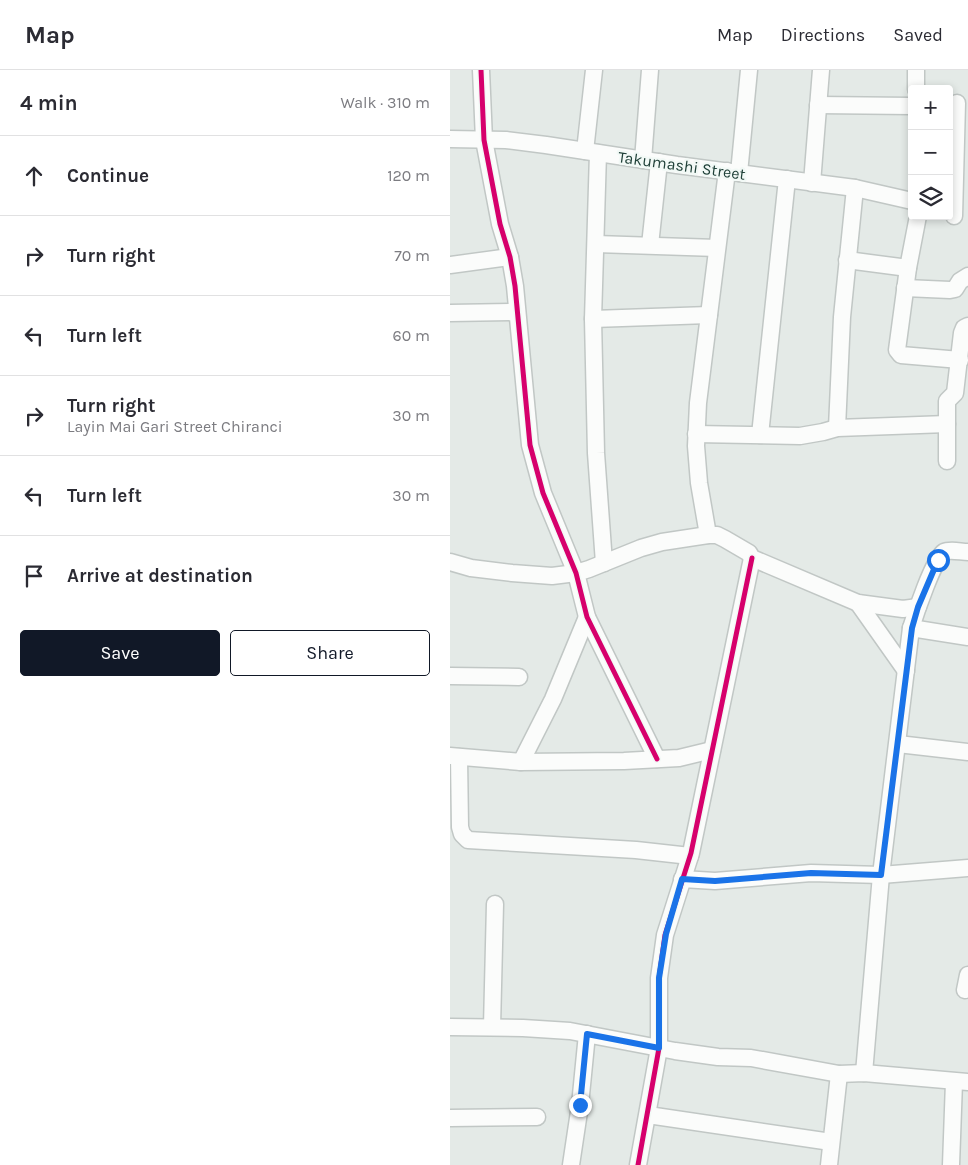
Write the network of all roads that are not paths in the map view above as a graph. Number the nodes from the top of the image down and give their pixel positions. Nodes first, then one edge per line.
1 (480, 70) edge
2 (594, 70) edge
3 (650, 70) edge
4 (749, 70) edge
5 (822, 70) edge
6 (916, 70) edge
7 (916, 85) edge
8 (958, 103) edge
9 (818, 105) junction
10 (908, 106) edge
11 (450, 139) edge
12 (484, 140) junction
13 (591, 152) junction
14 (651, 161) junction
15 (733, 172) junction
16 (787, 179) junction
17 (812, 183) junction
18 (855, 188) junction
19 (908, 200) edge
20 (957, 216) edge
21 (917, 220) edge
22 (596, 244) junction
23 (650, 245) junction
24 (717, 248) junction
25 (510, 257) junction
26 (847, 260) junction
27 (450, 265) edge
28 (908, 268) junction
29 (968, 276) edge
30 (905, 288) junction
31 (517, 312) junction
32 (450, 313) edge
33 (709, 315) junction
34 (593, 319) junction
35 (968, 326) edge
36 (960, 360) junction
37 (947, 424) junction
38 (837, 428) junction
39 (696, 434) junction
40 (760, 435) junction
41 (947, 461) dead end
42 (708, 535) junction
43 (968, 552) edge
44 (752, 558) junction
45 (450, 562) edge
46 (604, 563) junction
47 (576, 573) junction
48 (858, 603) junction
49 (918, 607) junction
50 (587, 617) junction
51 (912, 628) junction
52 (968, 637) edge
53 (906, 671) junction
54 (450, 676) edge
55 (519, 676) dead end
56 (898, 744) junction
57 (712, 750) junction
58 (968, 752) edge
59 (454, 757) edge
60 (658, 759) junction
61 (521, 762) junction
62 (690, 856) junction
63 (968, 868) edge
64 (881, 875) junction
65 (682, 879) junction
66 (495, 904) dead end
67 (450, 1027) edge
68 (492, 1027) junction
69 (587, 1034) junction
70 (659, 1048) junction
71 (864, 1073) junction
72 (839, 1074) junction
73 (961, 1082) edge
74 (648, 1115) junction
75 (537, 1117) dead end
76 (450, 1118) edge
77 (831, 1142) junction
78 (571, 1165) edge
79 (638, 1165) edge
80 (829, 1165) edge
81 (951, 1165) edge

1 - 12 street
2 - 13 street
3 - 14 street
4 - 15 street
5 - 9 street
6 - 7 street
8 - 20 street
9 - 10 street
9 - 17 street
11 - 12 street, Takumashi Street
12 - 13 street, Takumashi Street
12 - 25 street
13 - 14 street, Takumashi Street
13 - 22 street
14 - 15 street, Takumashi Street
14 - 23 street
15 - 16 street, Takumashi Street
15 - 24 street
16 - 17 street, Takumashi Street
16 - 40 street
17 - 18 street, Takumashi Street
18 - 19 street, Takumashi Street
18 - 26 street
21 - 28 street
22 - 23 street
22 - 34 street
23 - 24 street
24 - 33 street
25 - 27 street
25 - 31 street
26 - 28 street
26 - 38 street
28 - 30 street
29 - 30 street
30 - 36 street
31 - 32 street
31 - 47 street
33 - 34 street
33 - 39 street
34 - 46 street
35 - 36 street
36 - 37 street
37 - 38 street
37 - 41 street
38 - 40 street
39 - 40 street
39 - 42 street
42 - 44 street
42 - 46 street
43 - 49 street
44 - 48 street
44 - 57 street
45 - 47 street
46 - 47 street
47 - 50 street
48 - 49 street
48 - 53 street
49 - 51 street
50 - 60 street
50 - 61 street
51 - 52 street
51 - 53 street
53 - 56 street
54 - 55 street
56 - 58 street
56 - 64 street
57 - 60 street
57 - 62 street
59 - 61 street
59 - 62 street
60 - 61 street
62 - 65 street
63 - 64 street
64 - 65 street
64 - 71 street
65 - 70 street
66 - 68 street
67 - 68 street
68 - 69 street
69 - 70 street
69 - 78 street
70 - 72 street
70 - 74 street
71 - 72 street
71 - 73 street
72 - 77 street
73 - 81 street
74 - 77 street
74 - 79 street
75 - 76 street
77 - 80 street

